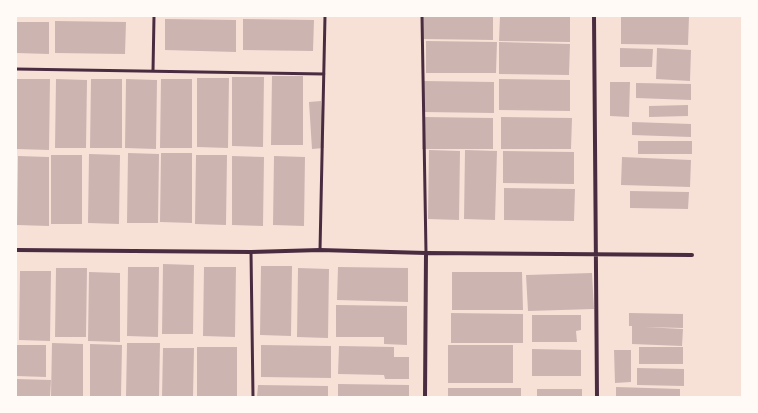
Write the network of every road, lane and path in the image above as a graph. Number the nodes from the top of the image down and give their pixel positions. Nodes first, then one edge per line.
1 (154, 16) edge
2 (325, 16) edge
3 (422, 16) edge
4 (594, 16) edge
5 (16, 69) edge
6 (153, 71) junction
7 (324, 74) junction
8 (16, 250) edge
9 (320, 250) junction
10 (251, 252) junction
11 (426, 253) junction
12 (595, 254) junction
13 (692, 255) dead end
14 (253, 397) edge
15 (425, 397) edge
16 (596, 397) edge

1 - 6 lane
2 - 7 lane
3 - 11 lane
4 - 12 street
5 - 6 lane
6 - 7 lane
7 - 9 lane
8 - 10 street
9 - 10 street
9 - 11 street
10 - 14 lane
11 - 12 street
11 - 15 street
12 - 13 street
12 - 16 street

